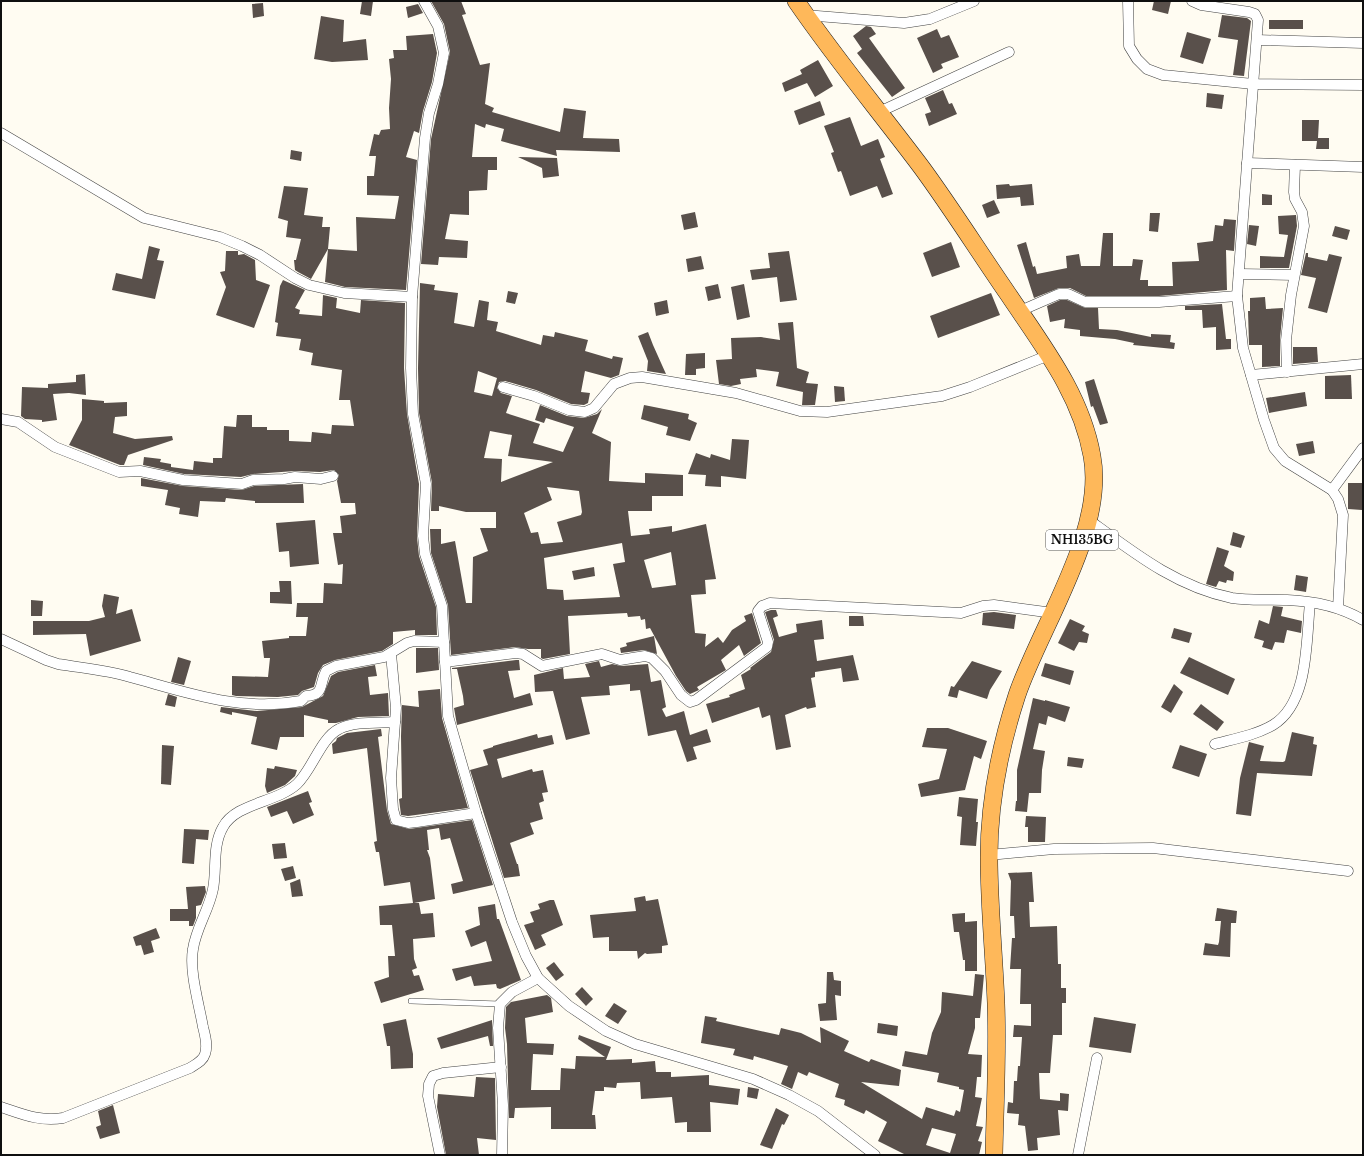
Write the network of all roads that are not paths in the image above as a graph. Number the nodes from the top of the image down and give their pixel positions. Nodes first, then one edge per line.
1 (424, 1) edge
2 (974, 1) edge
3 (1128, 1) edge
4 (1192, 1) edge
5 (800, 8) edge
6 (1257, 40) junction
7 (1363, 43) edge
8 (1009, 52) dead end
9 (1253, 84) junction
10 (1363, 85) edge
11 (879, 112) junction
12 (1, 133) edge
13 (1247, 163) junction
14 (1295, 164) junction
15 (1363, 166) edge
16 (1239, 274) junction
17 (1294, 275) junction
18 (1237, 296) junction
19 (412, 297) junction
20 (1020, 311) junction
21 (1049, 355) junction
22 (1363, 364) edge
23 (1287, 372) junction
24 (1251, 376) junction
25 (503, 387) dead end
26 (1, 419) edge
27 (1363, 448) edge
28 (333, 476) dead end
29 (1332, 490) junction
30 (1089, 520) junction
31 (1310, 603) junction
32 (1338, 608) junction
33 (1053, 613) junction
34 (1363, 620) edge
35 (1, 639) edge
36 (444, 642) junction
37 (391, 654) junction
38 (445, 662) junction
39 (395, 722) junction
40 (1215, 744) dead end
41 (476, 813) junction
42 (989, 855) junction
43 (1348, 871) dead end
44 (538, 978) junction
45 (411, 1000) dead end
46 (500, 1004) junction
47 (1097, 1058) dead end
48 (501, 1067) junction
49 (1, 1107) edge
50 (440, 1155) edge
51 (502, 1155) edge
52 (875, 1155) edge
53 (994, 1155) edge
54 (1078, 1155) edge

1 - 19 street
2 - 5 street
3 - 9 street
4 - 6 street
5 - 11 highway, NH135BG
6 - 7 street
6 - 9 street
8 - 11 street
9 - 10 street
9 - 13 street
11 - 20 highway, NH135BG
12 - 19 street
13 - 14 street
13 - 16 street
14 - 15 street
14 - 17 street
16 - 17 street
16 - 18 street
17 - 23 street
18 - 20 street
18 - 24 street
19 - 36 street
20 - 21 highway, NH135BG
21 - 25 street
21 - 30 highway, NH135BG
22 - 23 street
23 - 24 street
24 - 29 street
26 - 28 street
27 - 29 street
29 - 32 street
30 - 31 street
30 - 33 highway, NH135BG
31 - 32 street
31 - 40 street
32 - 34 street
33 - 38 street
33 - 42 highway, NH135BG
35 - 37 street
36 - 37 street
36 - 38 street
37 - 39 street
38 - 41 street
39 - 41 street
39 - 49 street
41 - 44 street
42 - 43 street
42 - 53 highway, NH135BG
44 - 46 street
44 - 52 street
45 - 46 lane
46 - 48 street
47 - 54 street
48 - 50 street
48 - 51 street

